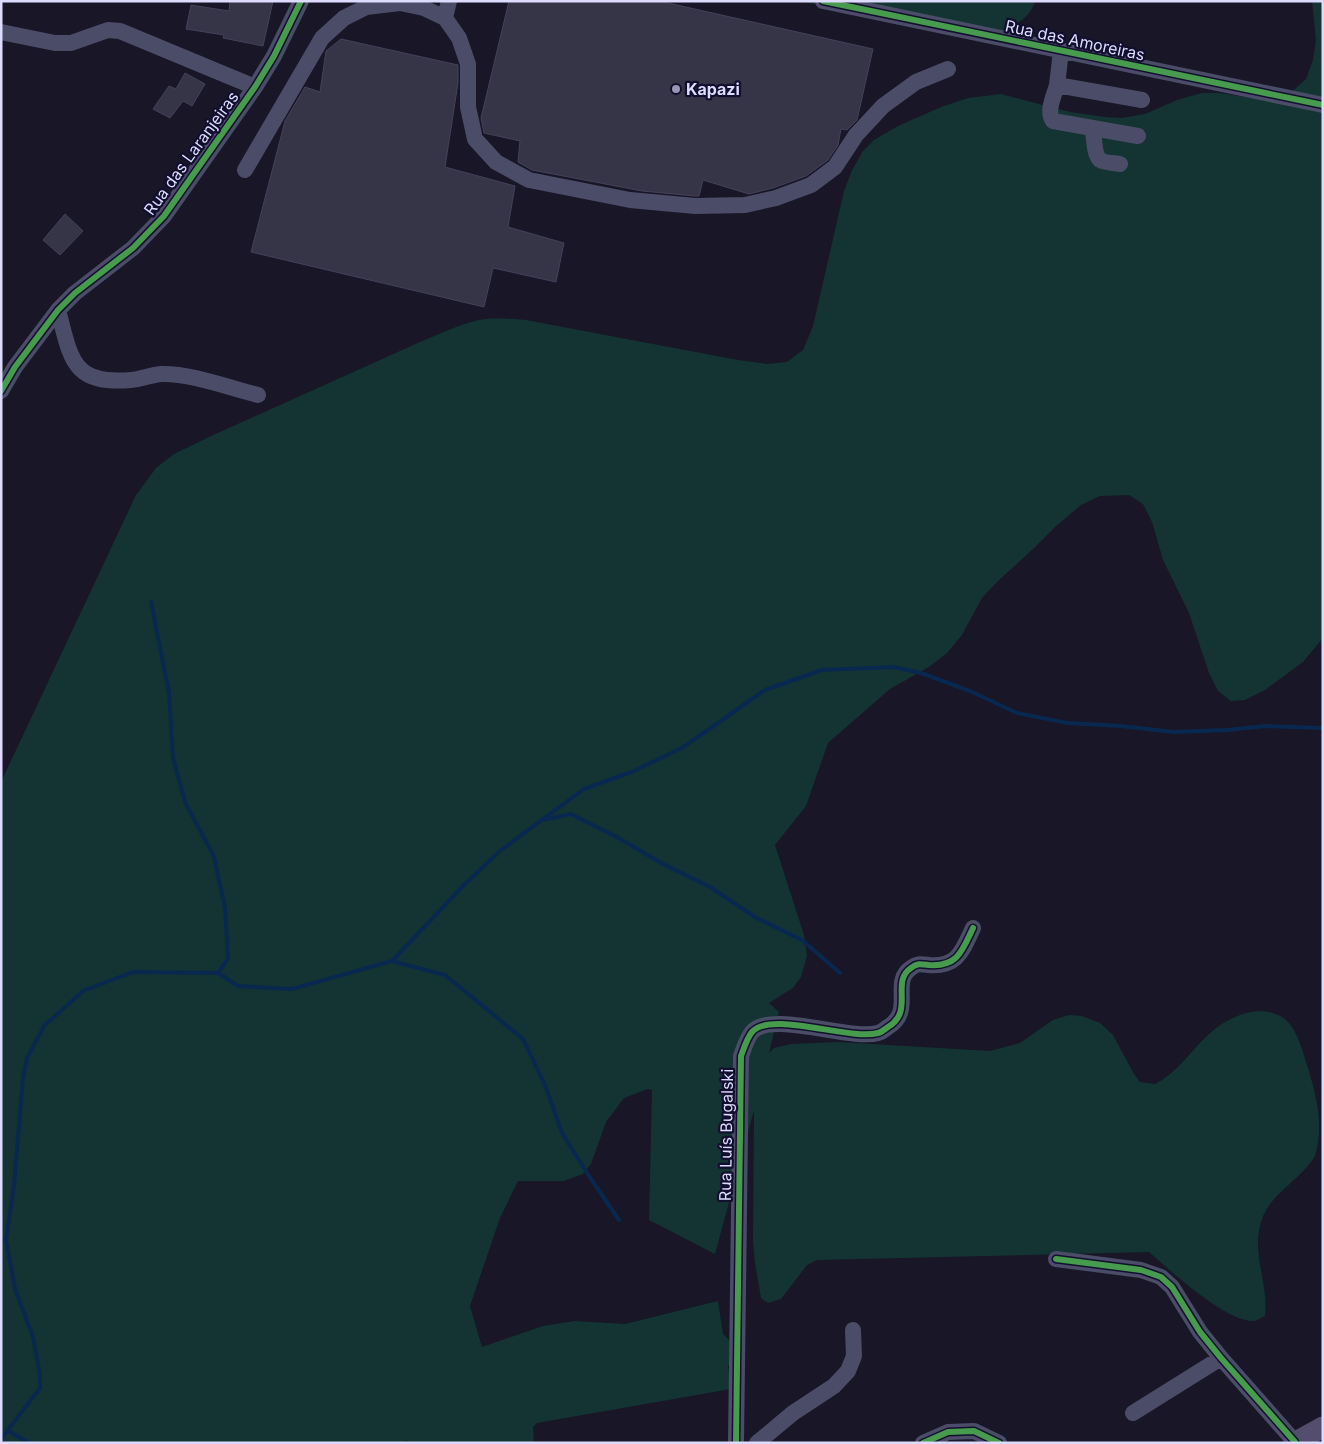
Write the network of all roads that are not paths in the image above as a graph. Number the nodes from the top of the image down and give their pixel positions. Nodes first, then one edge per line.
1 (301, 1) edge
2 (448, 1) edge
3 (822, 1) edge
4 (444, 18) junction
5 (1, 32) edge
6 (1061, 51) junction
7 (948, 69) dead end
8 (1057, 86) junction
9 (255, 87) junction
10 (1142, 100) dead end
11 (1323, 106) edge
12 (1093, 129) junction
13 (1138, 136) dead end
14 (1120, 164) dead end
15 (245, 170) dead end
16 (58, 310) junction
17 (1, 391) edge
18 (258, 395) dead end
19 (974, 928) dead end
20 (1056, 1259) dead end
21 (853, 1330) dead end
22 (1221, 1358) junction
23 (1133, 1413) dead end
24 (1323, 1427) edge
25 (1294, 1442) edge
26 (736, 1443) edge
27 (757, 1443) edge
28 (923, 1443) edge
29 (999, 1443) edge

1 - 9 street, Rua das Laranjeiras
2 - 4 street
3 - 6 street, Rua das Amoreiras
4 - 7 street
4 - 15 street
5 - 9 street
6 - 8 street
6 - 11 street, Rua das Amoreiras
8 - 10 street
8 - 12 street
9 - 16 street, Rua das Laranjeiras
12 - 13 street
12 - 14 street
16 - 17 street, Rua das Laranjeiras
16 - 18 street
19 - 26 street, Rua Luís Bugalski
20 - 22 street
21 - 27 street
22 - 23 street
22 - 25 street
24 - 25 main road
28 - 29 street

